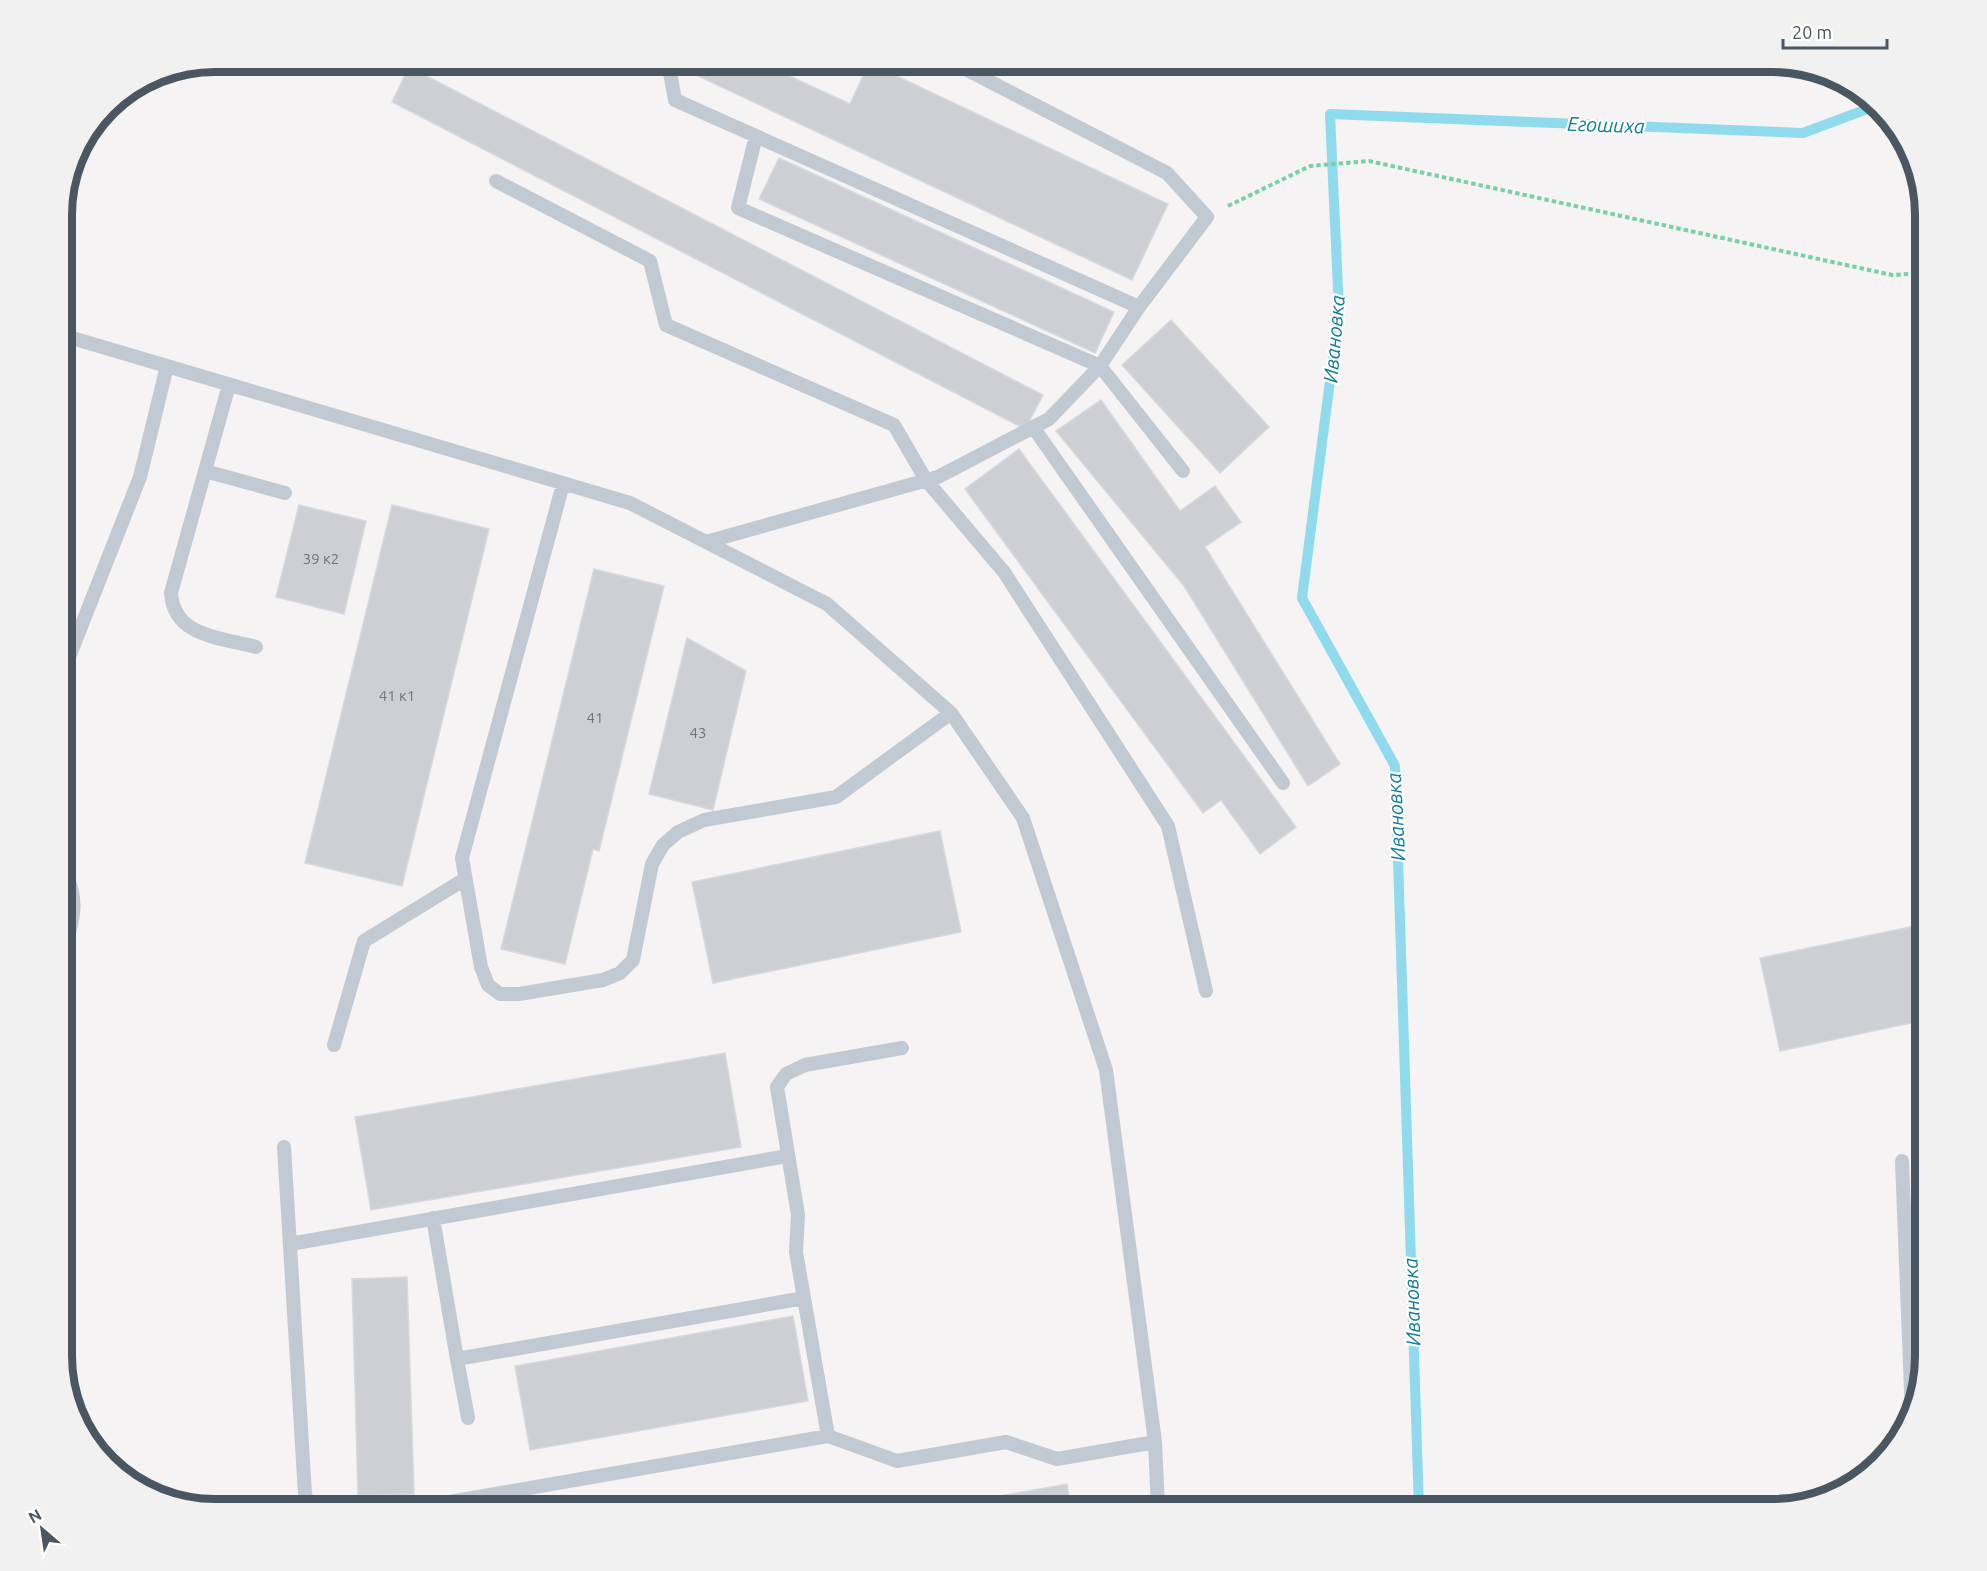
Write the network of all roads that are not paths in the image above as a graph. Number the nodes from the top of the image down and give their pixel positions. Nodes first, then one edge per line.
1 (670, 72) edge
2 (971, 72) edge
3 (756, 136) junction
4 (496, 181) dead end
5 (1139, 307) junction
6 (72, 338) edge
7 (167, 366) junction
8 (1100, 366) junction
9 (229, 385) junction
10 (1033, 427) junction
11 (205, 471) junction
12 (1184, 471) dead end
13 (926, 480) junction
14 (563, 484) junction
15 (285, 493) dead end
16 (706, 542) junction
17 (255, 646) dead end
18 (72, 650) edge
19 (951, 712) junction
20 (1283, 783) dead end
21 (465, 879) junction
22 (72, 886) edge
23 (72, 920) edge
24 (1206, 991) dead end
25 (334, 1045) dead end
26 (902, 1048) dead end
27 (284, 1147) dead end
28 (787, 1156) junction
29 (1902, 1161) dead end
30 (433, 1218) junction
31 (290, 1244) junction
32 (804, 1298) junction
33 (457, 1359) junction
34 (1911, 1388) edge
35 (468, 1418) dead end
36 (828, 1436) junction
37 (1155, 1442) junction
38 (307, 1499) edge
39 (467, 1499) edge
40 (1158, 1499) edge

1 - 3 lane
2 - 5 lane
3 - 5 lane
3 - 8 lane
4 - 13 lane
5 - 8 lane
6 - 7 lane
7 - 9 lane
7 - 18 lane
8 - 10 lane
8 - 12 lane
9 - 11 lane
9 - 14 lane
10 - 13 lane
10 - 20 lane
11 - 15 lane
11 - 17 lane
13 - 16 lane
13 - 24 lane
14 - 16 lane
14 - 21 lane
16 - 19 lane
19 - 21 lane
19 - 37 lane
21 - 25 lane
22 - 23 lane
26 - 28 lane
27 - 31 lane
28 - 30 lane
28 - 32 lane
29 - 34 lane
30 - 31 lane
30 - 33 lane
31 - 38 lane
32 - 33 lane
32 - 36 lane
33 - 35 lane
36 - 37 lane
36 - 39 lane
37 - 40 lane

